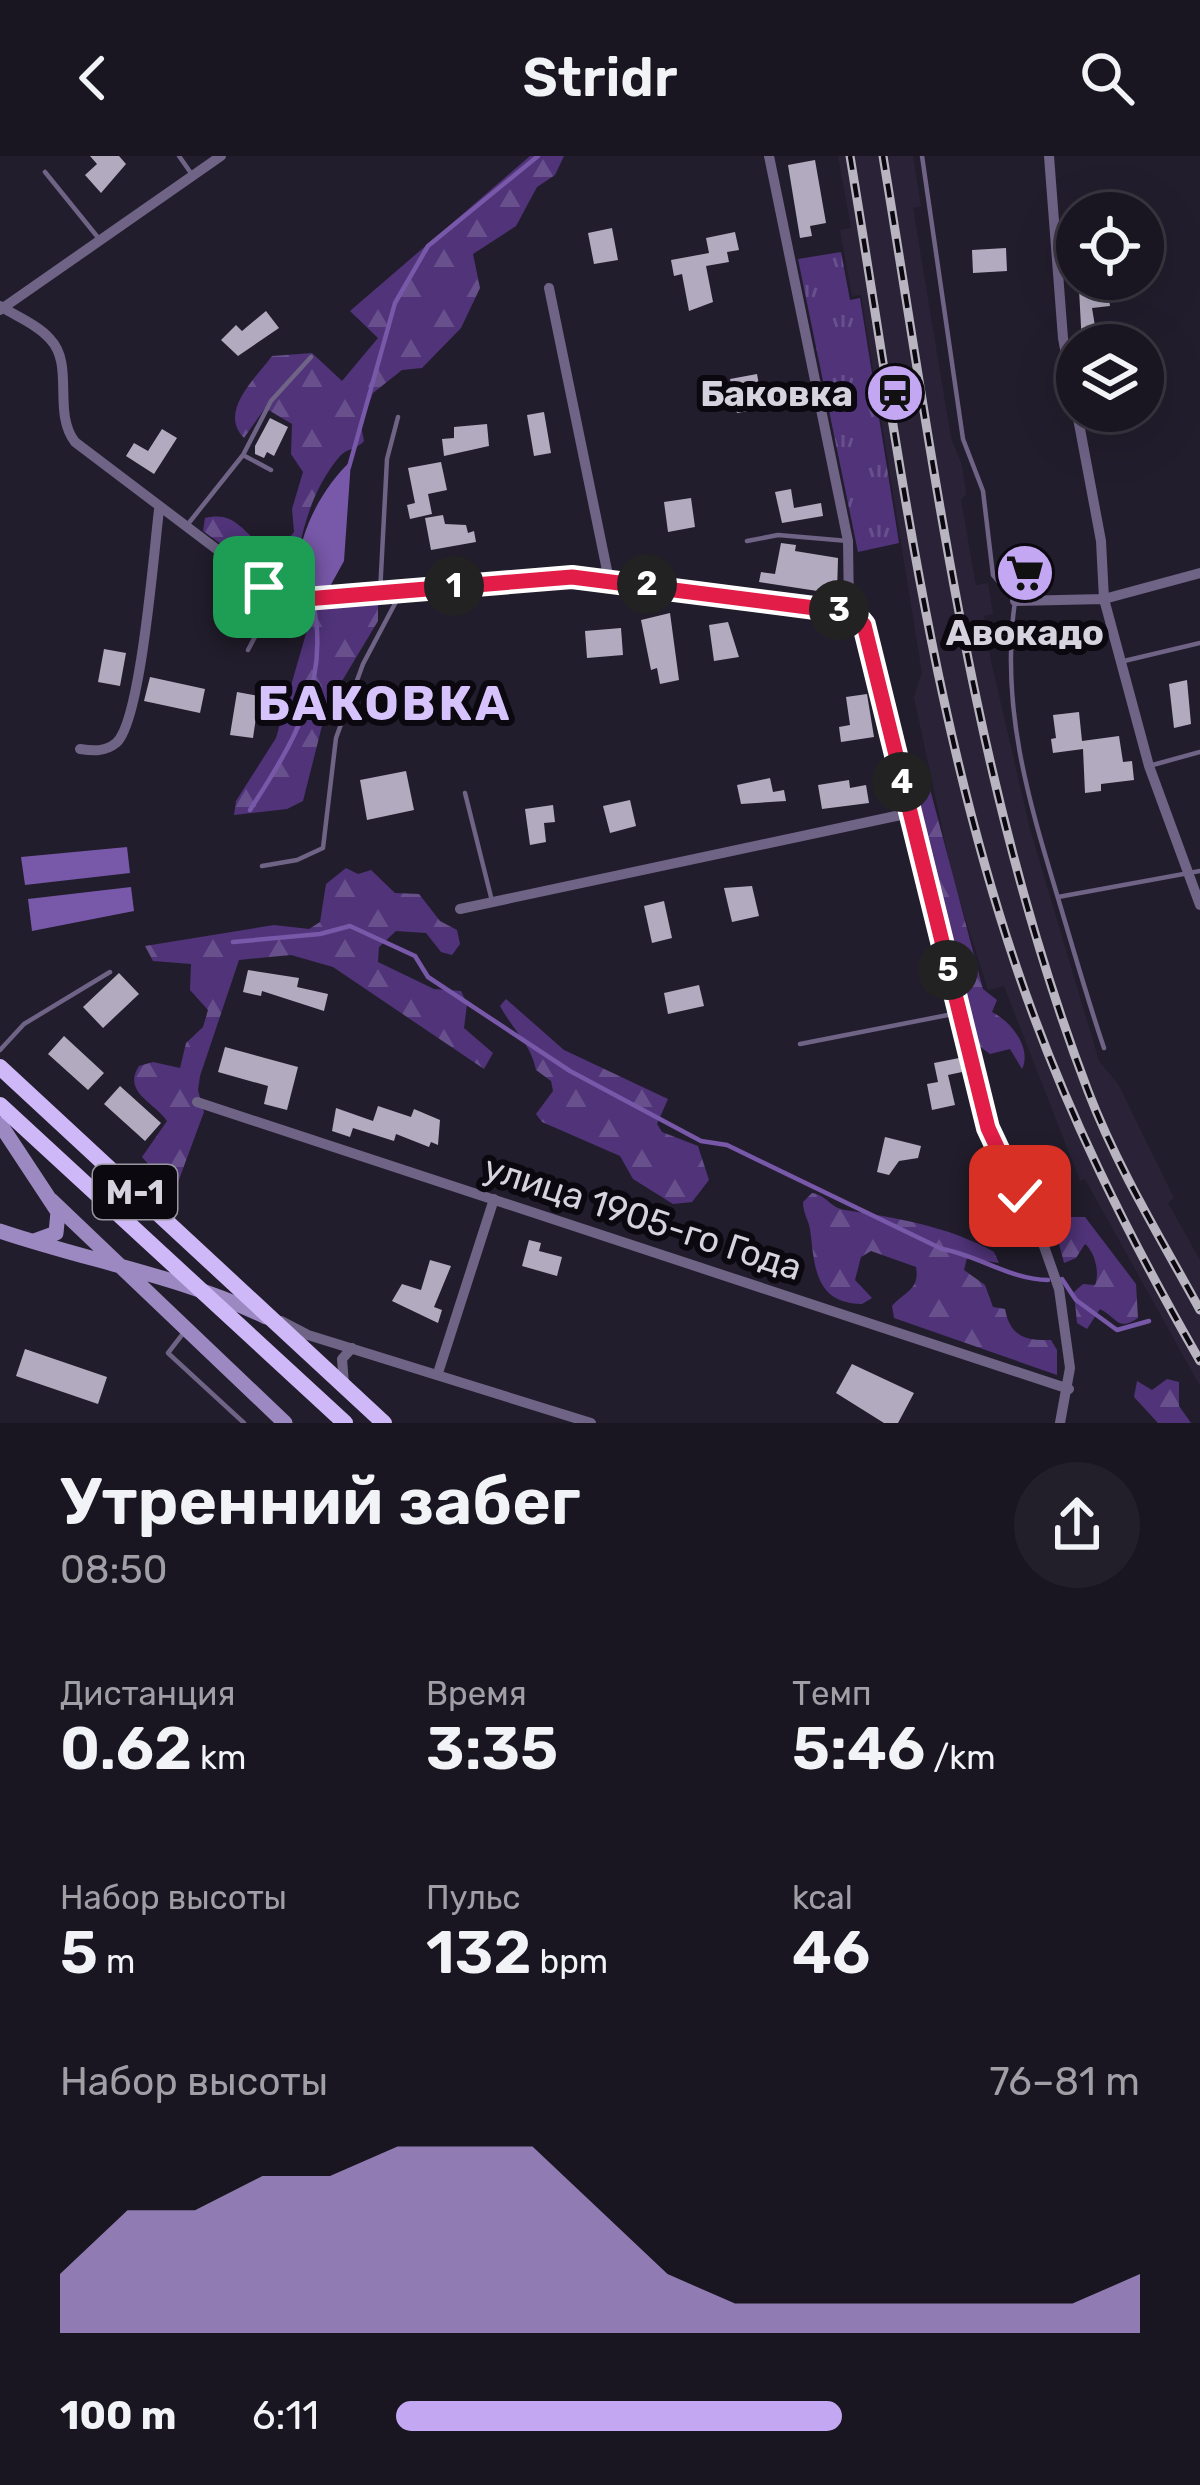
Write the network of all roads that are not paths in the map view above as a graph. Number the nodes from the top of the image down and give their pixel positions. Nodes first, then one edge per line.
1 (179, 156) edge
2 (221, 156) edge
3 (769, 156) edge
4 (922, 156) edge
5 (1049, 156) edge
6 (45, 172) dead end
7 (193, 176) junction
8 (100, 240) junction
9 (549, 288) dead end
10 (1, 308) edge
11 (311, 357) dead end
12 (398, 417) dead end
13 (243, 455) junction
14 (271, 470) dead end
15 (159, 510) junction
16 (184, 529) junction
17 (747, 541) dead end
18 (848, 541) junction
19 (1200, 573) edge
20 (609, 580) junction
21 (401, 591) junction
22 (380, 593) junction
23 (277, 595) junction
24 (1105, 598) junction
25 (1015, 601) junction
26 (849, 612) junction
27 (1200, 643) edge
28 (248, 650) dead end
29 (1121, 662) junction
30 (80, 749) dead end
31 (1200, 752) edge
32 (1149, 766) junction
33 (465, 793) dead end
34 (910, 813) junction
35 (262, 866) dead end
36 (1194, 873) edge
37 (1058, 897) junction
38 (492, 901) junction
39 (1200, 905) edge
40 (460, 909) dead end
41 (110, 971) dead end
42 (958, 1013) junction
43 (800, 1044) dead end
44 (1104, 1048) dead end
45 (0, 1050) edge
46 (0, 1067) edge
47 (197, 1102) dead end
48 (0, 1105) edge
49 (0, 1124) edge
50 (494, 1199) junction
51 (51, 1200) junction
52 (0, 1232) edge
53 (31, 1241) junction
54 (124, 1271) junction
55 (191, 1284) junction
56 (255, 1305) junction
57 (269, 1318) junction
58 (185, 1331) junction
59 (356, 1348) junction
60 (437, 1373) junction
61 (345, 1388) junction
62 (1069, 1389) junction
63 (244, 1423) edge
64 (285, 1423) edge
65 (345, 1423) edge
66 (384, 1423) edge
67 (591, 1423) edge
68 (1060, 1423) edge

1 - 7 lane
2 - 7 street
3 - 18 street
4 - 25 lane
5 - 24 street
6 - 8 lane
7 - 8 street
8 - 10 street
9 - 20 street
10 - 15 street
11 - 13 lane
12 - 22 lane
13 - 14 lane
13 - 16 lane
15 - 16 street
15 - 30 street
16 - 23 street
17 - 18 lane
18 - 26 street
19 - 24 street
20 - 21 street
20 - 26 street
21 - 22 street
21 - 35 lane
22 - 23 street
23 - 28 lane
24 - 25 street
24 - 29 street
25 - 37 lane
26 - 34 street
27 - 29 lane
29 - 32 street
31 - 32 lane
32 - 36 street
33 - 38 lane
34 - 38 street
34 - 42 street
36 - 37 lane
36 - 39 street
37 - 44 lane
38 - 40 street
41 - 45 lane
42 - 43 lane
42 - 62 street
46 - 56 highway, М-1
47 - 50 street, улица 1905-го Года
48 - 55 highway, М-1
49 - 51 main road
50 - 60 street
50 - 62 street, улица 1905-го Года
51 - 53 main road
51 - 54 main road
52 - 53 main road
53 - 54 main road
54 - 55 main road
54 - 58 main road
55 - 57 main road
55 - 65 highway, М-1
56 - 57 highway, М-1
56 - 59 street
57 - 61 highway, М-1
58 - 63 lane
58 - 64 main road
59 - 60 street
59 - 61 street
60 - 67 street
61 - 66 highway, М-1
62 - 68 street

